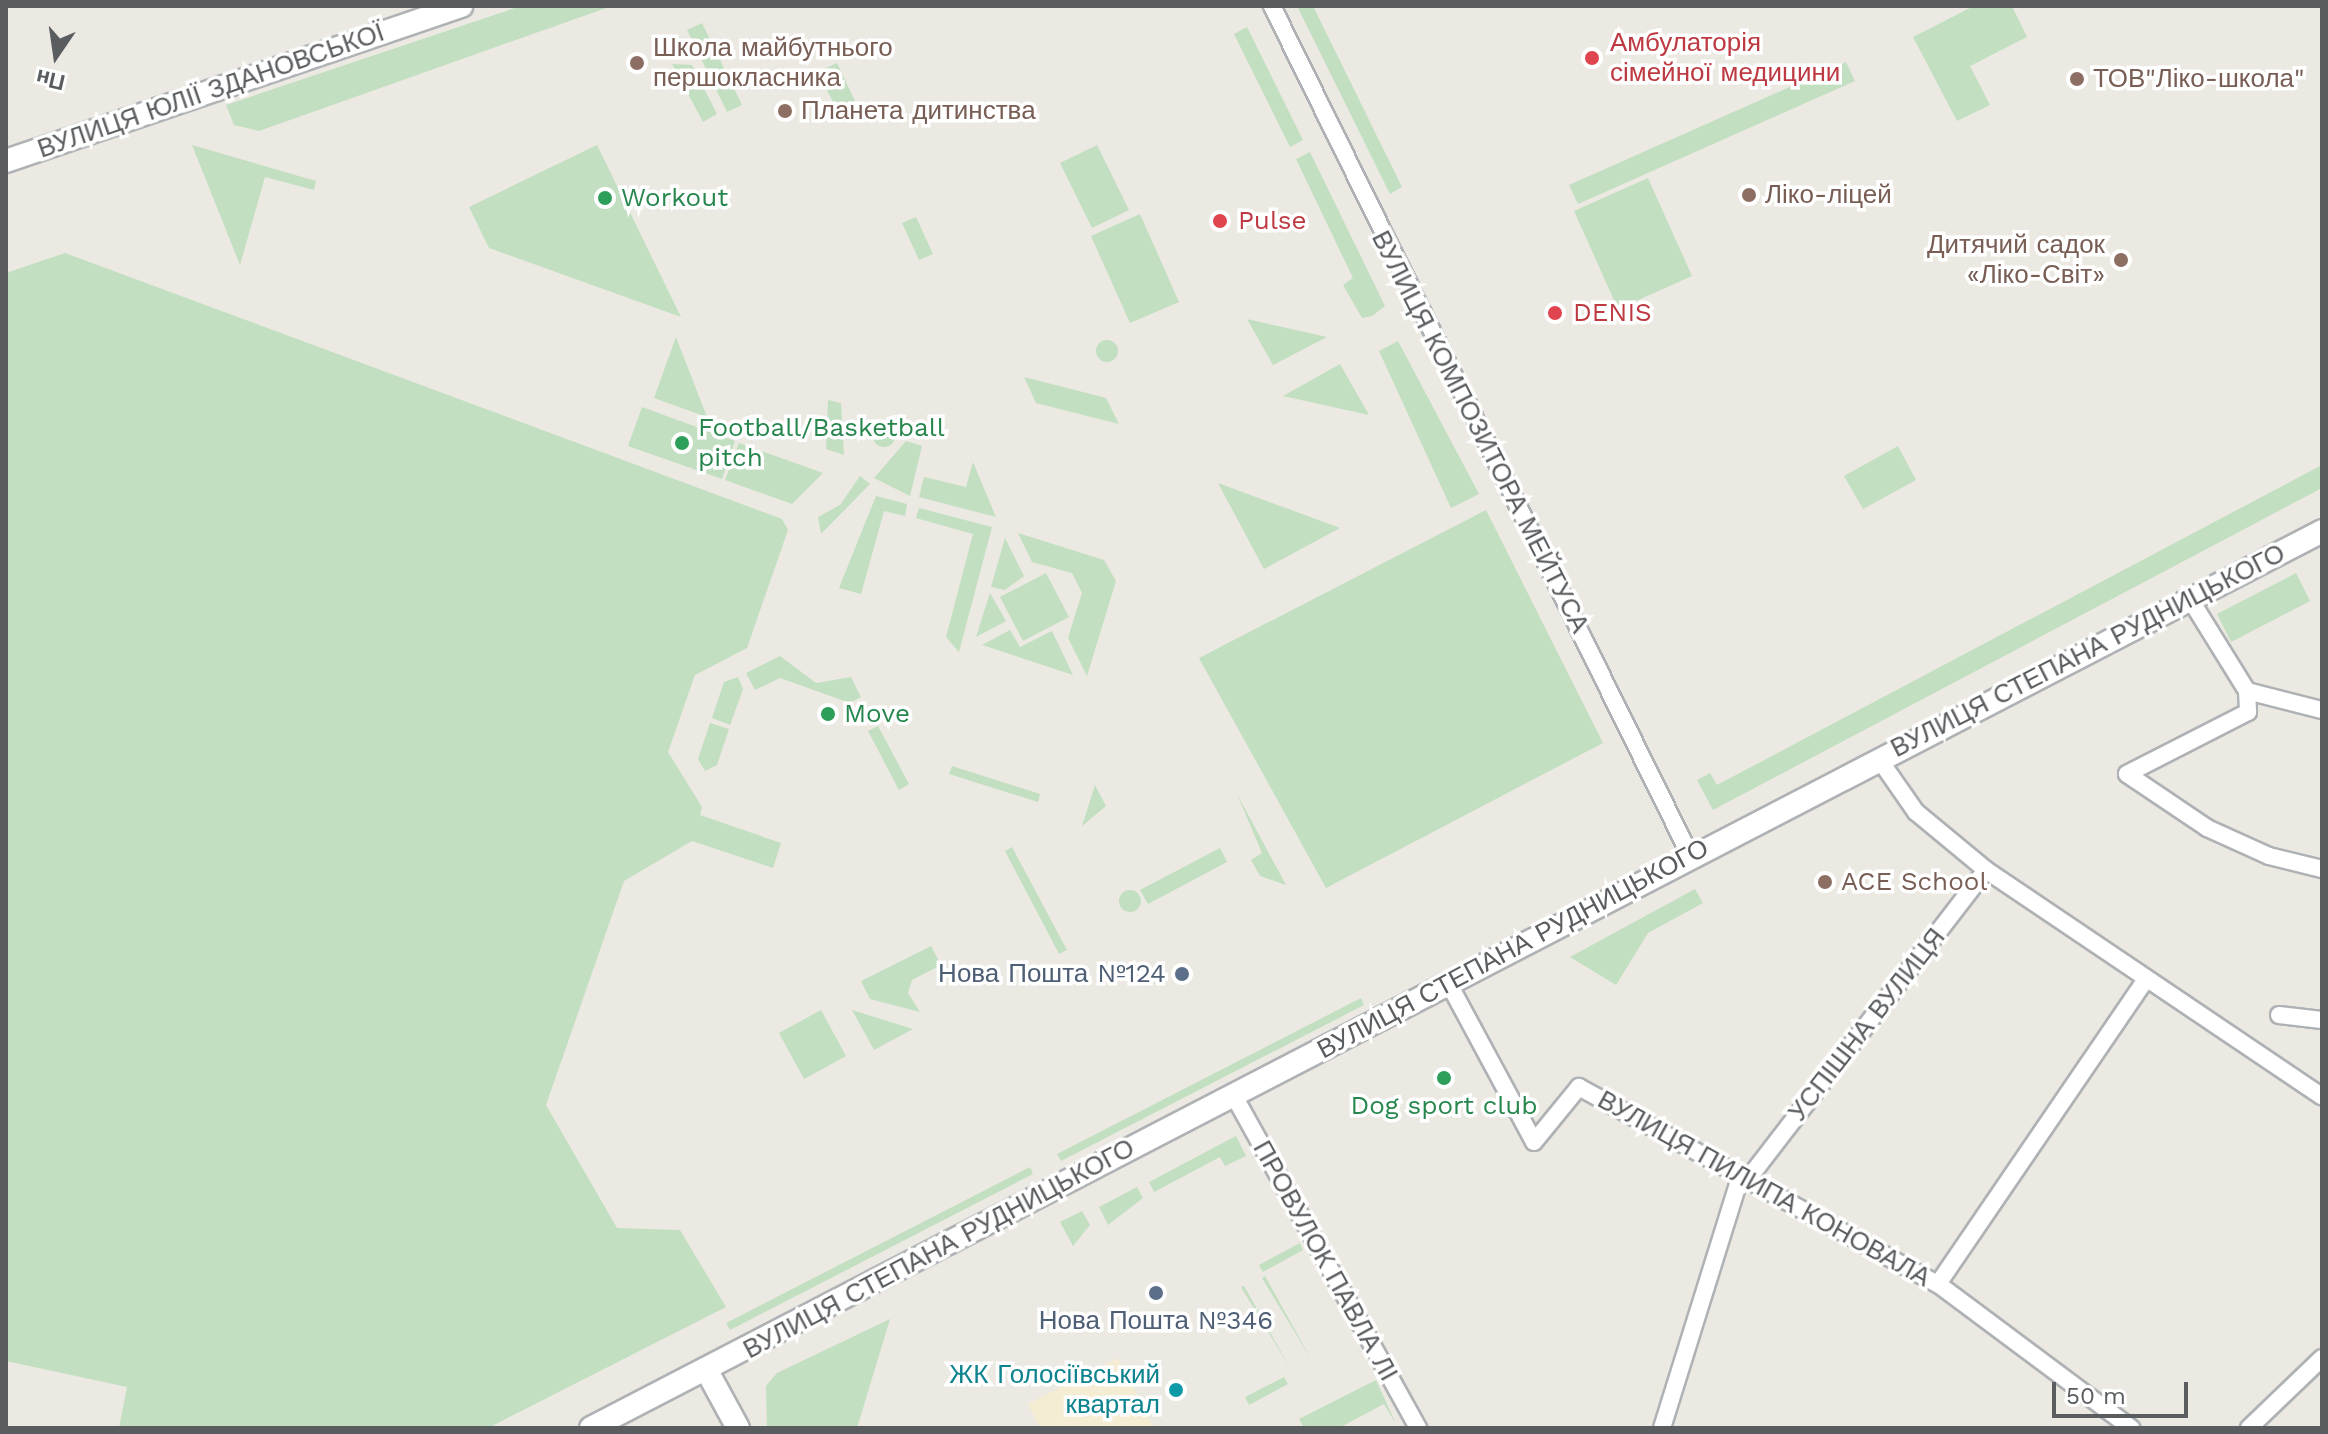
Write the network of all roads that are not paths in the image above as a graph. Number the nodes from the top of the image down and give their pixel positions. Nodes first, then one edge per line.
1 (461, 6) edge
2 (1272, 6) edge
3 (6, 161) edge
4 (2322, 531) edge
5 (2190, 599) junction
6 (2247, 691) junction
7 (2322, 710) edge
8 (1879, 759) junction
9 (1691, 857) junction
10 (2322, 869) edge
11 (1986, 870) junction
12 (2145, 980) junction
13 (1449, 984) junction
14 (2279, 1015) dead end
15 (2322, 1020) edge
16 (1233, 1094) junction
17 (2322, 1097) edge
18 (1744, 1177) junction
19 (1938, 1284) junction
20 (2322, 1358) edge
21 (707, 1371) junction
22 (591, 1428) edge
23 (738, 1428) edge
24 (1418, 1428) edge
25 (1662, 1428) edge
26 (2131, 1428) edge
27 (2249, 1428) edge

1 - 3 main road, ВУЛИЦЯ ЮЛІЇ ЗДАНОВСЬКОЇ
2 - 9 street, ВУЛИЦЯ КОМПОЗИТОРА МЕЙТУСА
4 - 5 main road, ВУЛИЦЯ СТЕПАНА РУДНИЦЬКОГО
5 - 6 street
5 - 8 main road, ВУЛИЦЯ СТЕПАНА РУДНИЦЬКОГО
6 - 7 street
6 - 10 street
8 - 9 main road, ВУЛИЦЯ СТЕПАНА РУДНИЦЬКОГО
8 - 11 street
9 - 13 main road, ВУЛИЦЯ СТЕПАНА РУДНИЦЬКОГО
11 - 12 street
11 - 18 street, УСПІШНА ВУЛИЦЯ
12 - 17 street
12 - 19 street
13 - 16 main road, ВУЛИЦЯ СТЕПАНА РУДНИЦЬКОГО
13 - 18 street, ВУЛИЦЯ ПИЛИПА КОНОВАЛА
14 - 15 street
16 - 21 main road, ВУЛИЦЯ СТЕПАНА РУДНИЦЬКОГО
16 - 24 street, ПРОВУЛОК ПАВЛА ЛІ
18 - 19 street, ВУЛИЦЯ ПИЛИПА КОНОВАЛА
18 - 25 street, УСПІШНА ВУЛИЦЯ
19 - 26 street, ВУЛИЦЯ ПИЛИПА КОНОВАЛА
20 - 27 street
21 - 22 main road, ВУЛИЦЯ СТЕПАНА РУДНИЦЬКОГО
21 - 23 main road

